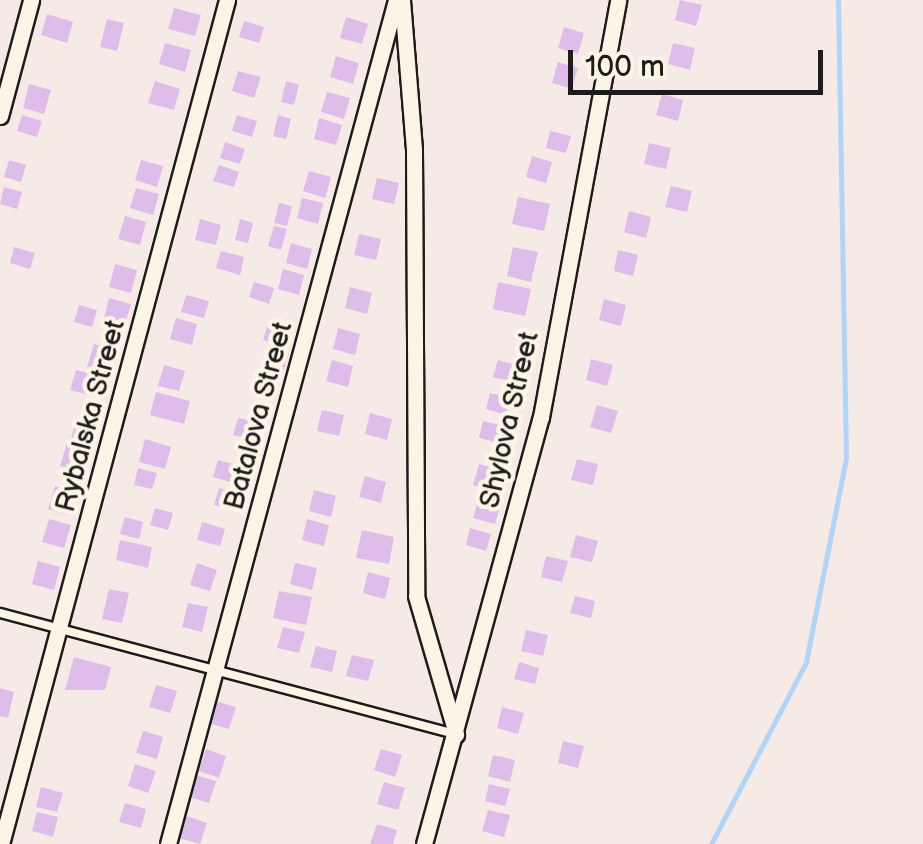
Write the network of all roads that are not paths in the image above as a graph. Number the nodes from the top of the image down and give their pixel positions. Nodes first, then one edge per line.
1 (32, 0) edge
2 (227, 0) edge
3 (399, 0) edge
4 (618, 0) edge
5 (0, 116) edge
6 (0, 613) edge
7 (58, 632) junction
8 (214, 676) junction
9 (456, 734) junction
10 (1, 844) edge
11 (168, 844) edge
12 (424, 844) edge

1 - 5 street
2 - 7 street, Rybalska Street
3 - 8 street, Batalova Street
3 - 9 street, Batalova Street
4 - 9 street, Shylova Street
6 - 7 lane
7 - 8 lane
7 - 10 street, Rybalska Street
8 - 9 lane
8 - 11 street, Batalova Street
9 - 12 street, Shylova Street

